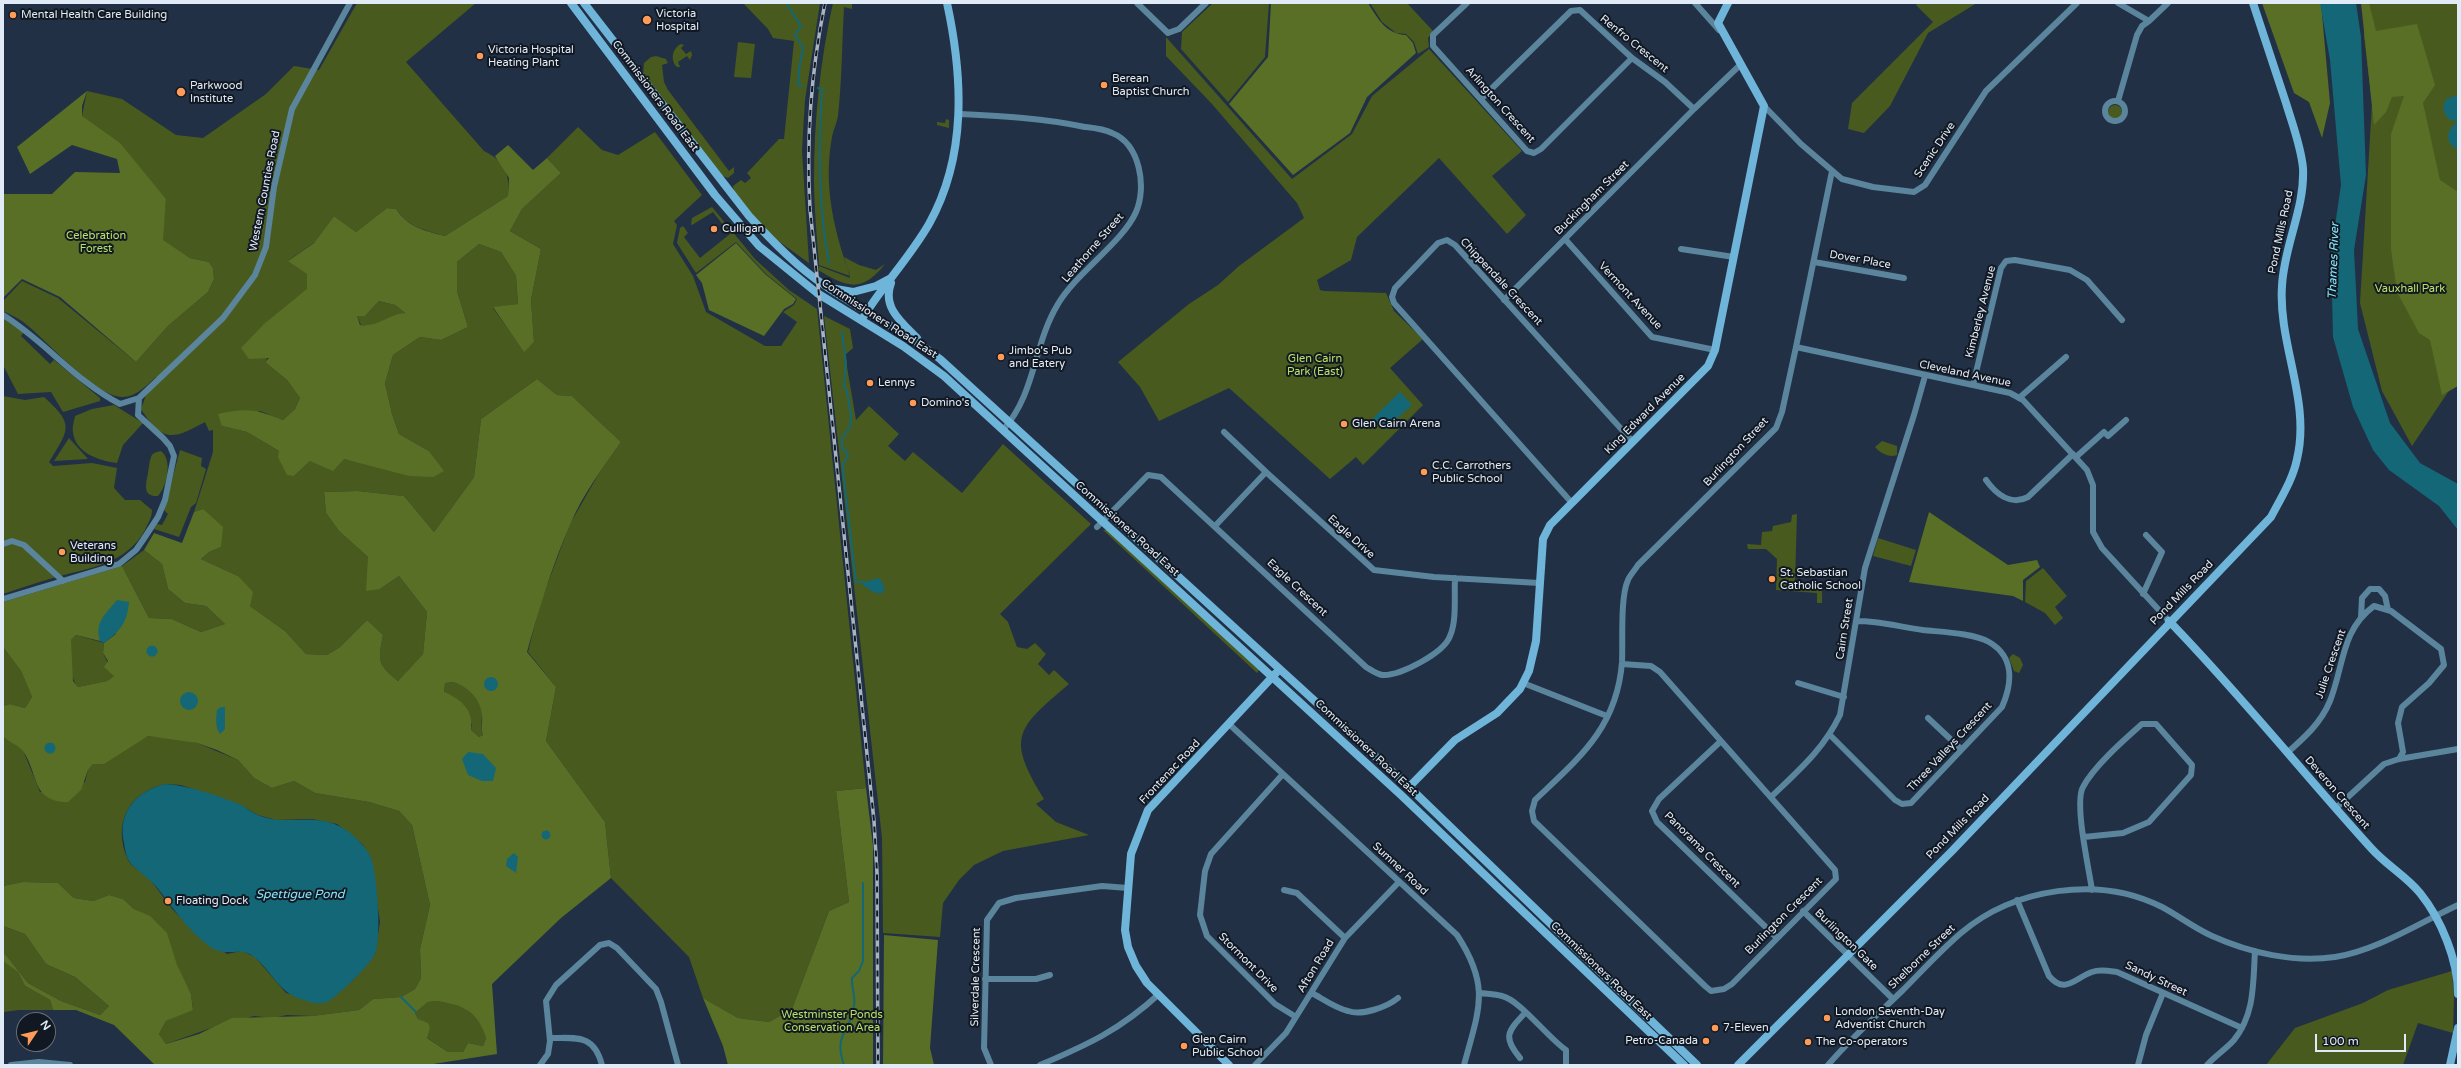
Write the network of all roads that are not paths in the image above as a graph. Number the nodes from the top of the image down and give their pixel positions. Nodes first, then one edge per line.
1 (350, 3) edge
2 (571, 3) edge
3 (584, 3) edge
4 (947, 3) edge
5 (1137, 3) edge
6 (1206, 3) edge
7 (1467, 3) edge
8 (1695, 3) edge
9 (1728, 3) edge
10 (2077, 3) edge
11 (2118, 3) edge
12 (2168, 3) edge
13 (2253, 3) edge
14 (2148, 21) junction
15 (1722, 32) junction
16 (1632, 58) junction
17 (1740, 65) junction
18 (1481, 99) junction
19 (2118, 101) dead end
20 (1764, 106) junction
21 (1694, 110) junction
22 (959, 114) junction
23 (1832, 171) junction
24 (1565, 239) junction
25 (1681, 249) dead end
26 (1734, 257) junction
27 (1814, 262) junction
28 (893, 276) junction
29 (1904, 278) dead end
30 (827, 287) junction
31 (1504, 300) junction
32 (867, 312) junction
33 (3, 315) edge
34 (861, 320) junction
35 (2122, 320) dead end
36 (1796, 347) junction
37 (927, 348) junction
38 (1715, 350) junction
39 (2066, 357) dead end
40 (1925, 376) junction
41 (1974, 385) junction
42 (139, 398) junction
43 (2019, 398) junction
44 (2126, 420) dead end
45 (1011, 422) junction
46 (1003, 430) junction
47 (1224, 432) dead end
48 (1633, 442) junction
49 (2075, 456) junction
50 (1266, 472) junction
51 (1986, 480) dead end
52 (1572, 503) junction
53 (1111, 513) junction
54 (1103, 521) junction
55 (1215, 526) junction
56 (1096, 527) dead end
57 (2146, 535) dead end
58 (3, 544) edge
59 (1455, 578) junction
60 (63, 581) junction
61 (1539, 583) junction
62 (2143, 594) junction
63 (3, 599) edge
64 (2388, 610) junction
65 (2361, 617) junction
66 (1857, 621) junction
67 (2169, 621) junction
68 (1622, 664) junction
69 (1280, 670) junction
70 (1273, 677) junction
71 (1523, 683) junction
72 (1798, 683) dead end
73 (1844, 697) junction
74 (1607, 716) junction
75 (1928, 718) dead end
76 (1229, 724) junction
77 (1830, 735) junction
78 (1721, 741) junction
79 (1961, 749) junction
80 (2458, 749) edge
81 (2287, 753) junction
82 (2399, 759) junction
83 (1283, 774) junction
84 (1409, 787) junction
85 (1401, 795) junction
86 (1771, 797) junction
87 (2336, 808) junction
88 (1534, 821) joint
89 (2084, 837) junction
90 (1399, 882) junction
91 (1128, 888) junction
92 (1284, 890) dead end
93 (2092, 890) junction
94 (2017, 900) junction
95 (2458, 905) edge
96 (1803, 911) junction
97 (2434, 916) junction
98 (1776, 937) junction
99 (1345, 938) junction
100 (2256, 951) junction
101 (1848, 955) junction
102 (1050, 975) dead end
103 (985, 979) junction
104 (1312, 993) junction
105 (1480, 993) junction
106 (2163, 993) junction
107 (1159, 994) junction
108 (2458, 994) edge
109 (1398, 998) dead end
110 (1893, 999) junction
111 (1525, 1013) junction
112 (1296, 1017) junction
113 (2242, 1028) junction
114 (2458, 1028) edge
115 (550, 1038) junction
116 (2457, 1041) edge
117 (1520, 1058) dead end
118 (11, 1065) edge
119 (70, 1065) edge
120 (540, 1065) edge
121 (602, 1065) edge
122 (678, 1065) edge
123 (991, 1065) edge
124 (1040, 1065) edge
125 (1229, 1065) edge
126 (1255, 1065) edge
127 (1464, 1065) edge
128 (1566, 1065) edge
129 (1684, 1065) edge
130 (1697, 1065) edge
131 (1738, 1065) edge
132 (1828, 1065) edge
133 (2138, 1065) edge
134 (2207, 1065) edge
135 (2450, 1065) edge

1 - 42 street, Western Counties Road
2 - 34 main road, Commissioners Road East
3 - 30 main road, Commissioners Road East
4 - 22 main road
5 - 6 street
7 - 18 street, Arlington Crescent
8 - 15 street
9 - 15 main road
10 - 23 street, Scenic Drive
11 - 14 street
12 - 14 street
13 - 67 main road, Pond Mills Road
14 - 19 street
15 - 17 main road
16 - 18 street, Renfro Crescent
16 - 18 street, Arlington Crescent
16 - 21 street, Renfro Crescent
17 - 20 main road
17 - 21 street
20 - 23 street, Scenic Drive
20 - 26 main road, King Edward Avenue
21 - 24 street, Buckingham Street
22 - 28 main road
22 - 45 street, Leathorne Street
23 - 27 street, Burlington Street
24 - 31 street, Buckingham Street
24 - 38 street, Vermont Avenue
25 - 26 street
26 - 38 main road, King Edward Avenue
27 - 29 street, Dover Place
27 - 36 street, Burlington Street
28 - 30 main road
28 - 32 main road
28 - 37 main road
30 - 32 main road, Commissioners Road East
31 - 48 street, Chippendale Crescent
31 - 52 street, Chippendale Crescent
32 - 34 main road
32 - 37 main road, Commissioners Road East
33 - 42 street, Western Counties Road
34 - 46 main road, Commissioners Road East
35 - 41 street, Kimberley Avenue
36 - 40 street, Cleveland Avenue
36 - 68 street, Burlington Street
37 - 45 main road, Commissioners Road East
38 - 48 main road, King Edward Avenue
39 - 43 street
40 - 41 street, Cleveland Avenue
40 - 66 street, Cairn Street
41 - 43 street, Cleveland Avenue
42 - 60 street
43 - 49 street, Cleveland Avenue
44 - 49 street
45 - 46 street, Leathorne Street
45 - 53 main road, Commissioners Road East
46 - 54 main road, Commissioners Road East
47 - 50 street, Eagle Drive
48 - 52 main road, King Edward Avenue
49 - 51 street
49 - 62 street, Cleveland Avenue
50 - 55 street
50 - 59 street, Eagle Drive
52 - 61 main road, King Edward Avenue
53 - 54 street, Eagle Crescent
53 - 55 street, Eagle Crescent
53 - 69 main road, Commissioners Road East
54 - 56 street, Eagle Crescent
54 - 70 main road, Commissioners Road East
55 - 59 street, Eagle Crescent
57 - 62 street
58 - 60 street
59 - 61 street, Eagle Drive
60 - 63 street
61 - 71 main road, King Edward Avenue
62 - 67 street, Cleveland Avenue
64 - 65 street, Julie Crescent
64 - 65 street, Julie Crescent
64 - 82 street
65 - 81 street, Julie Crescent
66 - 73 street, Cairn Street
66 - 79 street, Three Valleys Crescent
67 - 81 main road, Deveron Crescent
67 - 101 main road, Pond Mills Road
68 - 74 street, Burlington Street
68 - 78 street, Burlington Crescent
69 - 70 main road, Frontenac Road
69 - 84 main road, Commissioners Road East
70 - 76 main road, Frontenac Road
70 - 85 main road, Commissioners Road East
71 - 74 street
71 - 84 main road, King Edward Avenue
72 - 73 street
73 - 77 street, Cairn Street
74 - 88 street, Burlington Street
75 - 79 street
76 - 83 street, Sumner Road
76 - 91 main road, Frontenac Road
77 - 79 street, Three Valleys Crescent
77 - 86 street, Cairn Street
78 - 86 street, Burlington Crescent
78 - 98 street, Panorama Crescent
80 - 82 street
81 - 87 main road, Deveron Crescent
82 - 87 street
83 - 90 street, Sumner Road
83 - 112 street, Stormont Drive
84 - 85 street
84 - 130 main road, Commissioners Road East
85 - 129 main road, Commissioners Road East
86 - 96 street, Burlington Crescent
87 - 97 main road, Deveron Crescent
88 - 98 street, Burlington Crescent
89 - 89 street
89 - 93 street
90 - 99 street, Afton Road
90 - 105 street, Sumner Road
91 - 103 street, Silverdale Crescent
91 - 107 main road, Frontenac Road
92 - 99 street
93 - 94 street, Shelborne Street
93 - 100 street, Shelborne Street
94 - 106 street, Sandy Street
94 - 110 street, Shelborne Street
95 - 97 street, Shelborne Street
96 - 98 street, Burlington Crescent
96 - 101 street, Burlington Gate
97 - 100 street, Shelborne Street
97 - 108 main road, Deveron Crescent
99 - 104 street, Afton Road
100 - 113 street
101 - 110 street, Burlington Gate
101 - 131 main road, Pond Mills Road
102 - 103 street
103 - 123 street, Silverdale Crescent
104 - 109 street
104 - 112 street, Afton Road
105 - 111 street
105 - 127 street, Sumner Road
106 - 113 street, Sandy Street
106 - 133 street
107 - 124 street
107 - 125 main road, Frontenac Road
110 - 132 street, Shelborne Street
111 - 117 street
111 - 128 street
112 - 126 street, Afton Road
113 - 134 street
114 - 116 main road
115 - 120 street
115 - 121 street
115 - 122 street
116 - 135 main road
118 - 119 street

